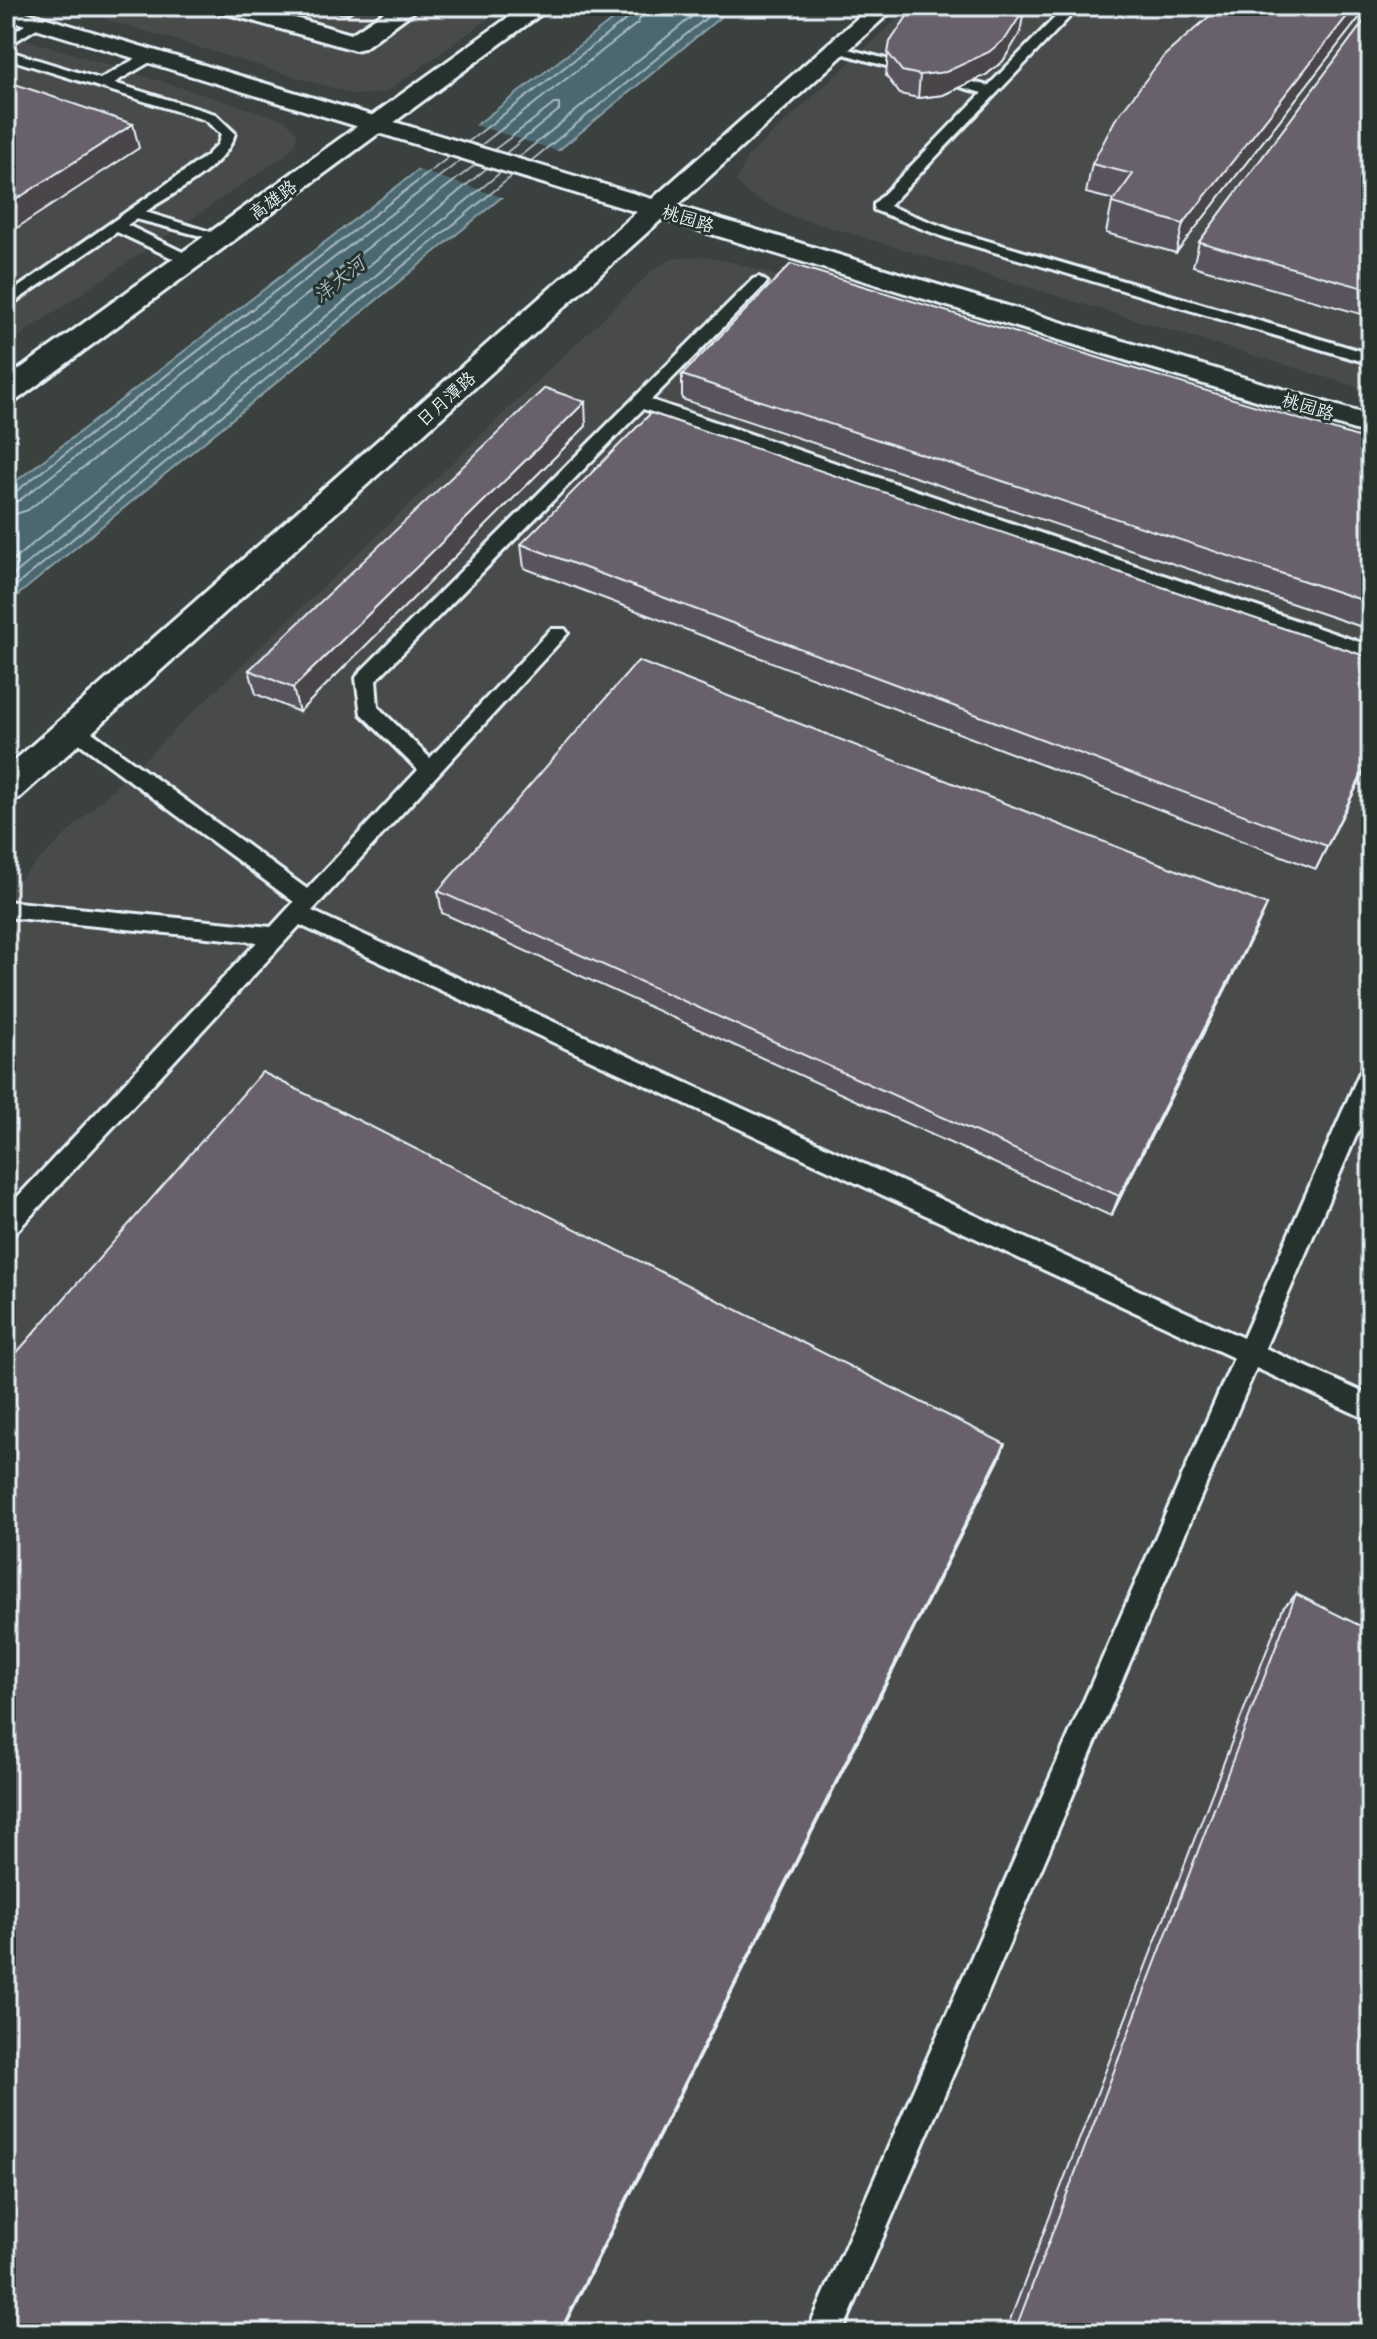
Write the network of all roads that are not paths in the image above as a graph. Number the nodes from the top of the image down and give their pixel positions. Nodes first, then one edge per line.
1 (226, 6) edge
2 (409, 6) edge
3 (540, 6) edge
4 (885, 6) edge
5 (897, 6) edge
6 (1073, 6) edge
7 (6, 11) edge
8 (41, 21) junction
9 (964, 24) edge
10 (6, 43) edge
11 (838, 48) junction
12 (6, 54) edge
13 (152, 55) junction
14 (103, 83) junction
15 (991, 91) junction
16 (378, 125) junction
17 (659, 210) junction
18 (135, 214) junction
19 (117, 226) junction
20 (219, 239) junction
21 (190, 261) junction
22 (759, 282) dead end
23 (6, 303) edge
24 (1371, 359) edge
25 (6, 393) edge
26 (639, 402) junction
27 (1371, 426) edge
28 (558, 633) dead end
29 (1371, 653) edge
30 (74, 729) junction
31 (430, 770) junction
32 (6, 789) edge
33 (302, 908) junction
34 (6, 909) edge
35 (277, 936) junction
36 (1371, 1074) edge
37 (6, 1226) edge
38 (1250, 1353) junction
39 (1371, 1409) edge
40 (824, 2333) edge

1 - 2 street
3 - 16 street, 高雄路
4 - 11 street, 日月潭路
5 - 9 lane
6 - 15 lane
7 - 8 street, 桃园路
8 - 10 lane
8 - 13 street, 桃园路
11 - 15 lane
11 - 17 street, 日月潭路
12 - 14 lane
13 - 14 lane
13 - 16 street, 桃园路
14 - 18 lane
15 - 24 lane
16 - 17 street, 桃园路
16 - 20 street, 高雄路
17 - 27 street, 桃园路
17 - 30 street, 日月潭路
18 - 19 lane
18 - 20 lane
19 - 21 lane
19 - 23 lane
20 - 21 street, 高雄路
21 - 25 street, 高雄路
22 - 26 lane
26 - 29 lane
26 - 31 lane
28 - 31 lane
30 - 32 street, 日月潭路
30 - 33 lane
31 - 33 lane
33 - 35 lane
33 - 38 lane
34 - 35 lane
35 - 37 lane
36 - 38 lane
38 - 39 lane
38 - 40 lane

